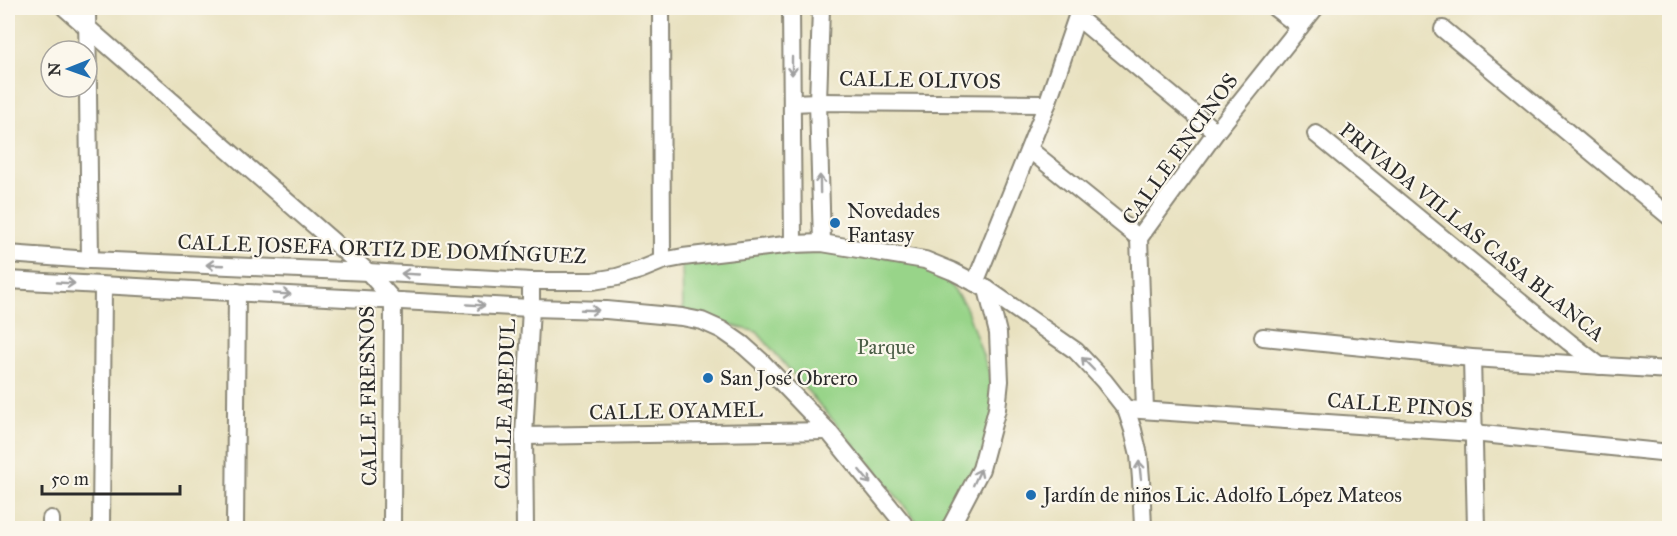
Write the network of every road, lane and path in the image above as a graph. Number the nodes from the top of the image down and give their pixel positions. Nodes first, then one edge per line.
1 (65, 8) edge
2 (87, 8) edge
3 (661, 8) edge
4 (791, 8) edge
5 (821, 8) edge
6 (1275, 8) edge
7 (1315, 8) edge
8 (1079, 12) edge
9 (87, 25) junction
10 (1300, 27) junction
11 (1443, 29) dead end
12 (818, 102) junction
13 (792, 103) junction
14 (1047, 104) junction
15 (1216, 132) junction
16 (1316, 134) dead end
17 (1030, 150) junction
18 (1670, 217) edge
19 (1139, 238) junction
20 (822, 243) junction
21 (793, 244) junction
22 (8, 254) edge
23 (90, 260) junction
24 (662, 261) junction
25 (368, 272) junction
26 (8, 280) edge
27 (531, 281) junction
28 (103, 286) junction
29 (981, 286) junction
30 (237, 292) junction
31 (393, 300) junction
32 (531, 308) junction
33 (1263, 337) dead end
34 (1472, 358) junction
35 (1600, 366) junction
36 (1670, 370) edge
37 (1126, 409) junction
38 (1145, 410) junction
39 (828, 431) junction
40 (1473, 433) junction
41 (524, 436) junction
42 (1670, 453) edge
43 (101, 528) edge
44 (235, 528) edge
45 (392, 528) edge
46 (525, 528) edge
47 (907, 528) edge
48 (950, 528) edge
49 (1143, 528) edge
50 (1476, 528) edge

1 - 9 street, CALLE FRESNOS
2 - 9 street
3 - 24 street
4 -> 13 street
5 - 12 street
6 - 10 street
7 - 10 street, CALLE ENCINOS
8 - 14 street
8 - 15 street
9 - 23 street
9 - 25 street, CALLE FRESNOS
10 - 15 street, CALLE ENCINOS
11 - 18 street
12 - 13 street, CALLE OLIVOS
12 - 14 street, CALLE OLIVOS
20 -> 12 street
13 - 21 street
14 - 17 street
15 - 19 street, CALLE ENCINOS
16 - 35 street, PRIVADA VILLAS CASA BLANCA
17 - 19 street
17 - 29 street
19 - 38 street, CALLE ENCINOS
20 - 21 street, CALLE JOSEFA ORTIZ DE DOMÍNGUEZ
20 - 29 street, CALLE JOSEFA ORTIZ DE DOMÍNGUEZ
21 - 24 street, CALLE JOSEFA ORTIZ DE DOMÍNGUEZ
22 - 23 street, CALLE JOSEFA ORTIZ DE DOMÍNGUEZ
25 -> 23 street, CALLE JOSEFA ORTIZ DE DOMÍNGUEZ
24 - 27 street, CALLE JOSEFA ORTIZ DE DOMÍNGUEZ
27 -> 25 street, CALLE JOSEFA ORTIZ DE DOMÍNGUEZ
25 - 31 street, CALLE FRESNOS
26 -> 28 street
27 - 32 street, CALLE ABEDUL
28 - 30 street
28 - 43 street
37 -> 29 street, CALLE JOSEFA ORTIZ DE DOMÍNGUEZ
48 -> 29 street
30 -> 31 street
30 - 44 street
31 -> 32 street
31 - 45 street, CALLE FRESNOS
32 -> 39 street
32 - 41 street, CALLE ABEDUL
33 - 34 street
34 - 35 street
34 - 40 street
35 - 36 street
37 - 38 street, CALLE PINOS
49 -> 37 street
38 - 40 street, CALLE PINOS
39 - 41 street, CALLE OYAMEL
39 -> 47 street
40 - 42 street, CALLE PINOS
40 - 50 street
41 - 46 street, CALLE ABEDUL

